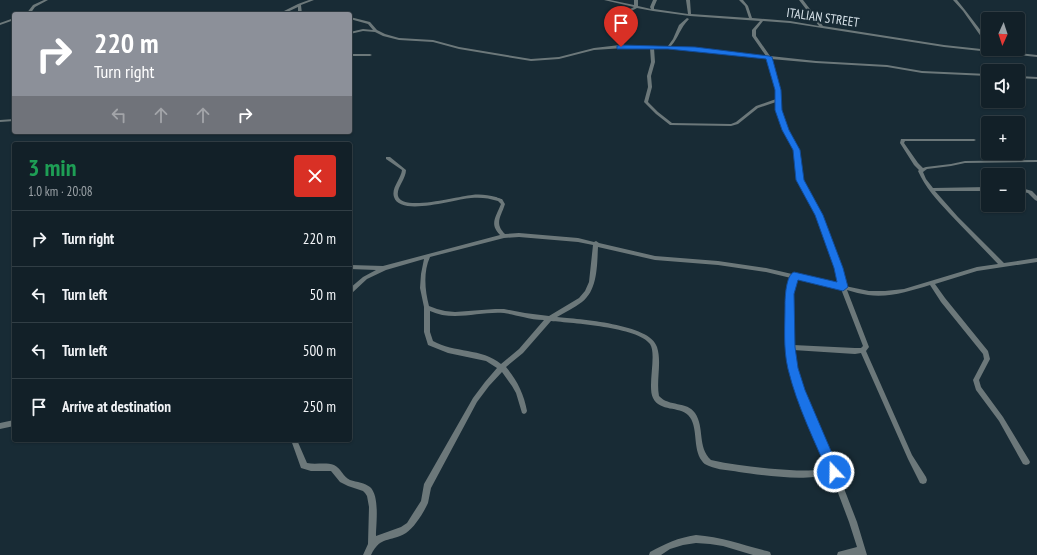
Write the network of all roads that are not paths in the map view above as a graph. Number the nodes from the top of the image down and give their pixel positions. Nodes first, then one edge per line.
1 (46, 0) edge
2 (312, 0) edge
3 (606, 0) edge
4 (636, 0) edge
5 (655, 0) edge
6 (688, 0) edge
7 (741, 0) edge
8 (801, 0) edge
9 (956, 0) edge
10 (299, 6) junction
11 (636, 7) junction
12 (653, 10) junction
13 (30, 12) edge
14 (285, 12) edge
15 (300, 12) edge
16 (690, 15) junction
17 (352, 19) edge
18 (751, 19) junction
19 (12, 20) edge
20 (687, 20) dead end
21 (762, 20) junction
22 (0, 24) edge
23 (821, 26) junction
24 (376, 31) junction
25 (352, 33) edge
26 (981, 33) edge
27 (652, 47) junction
28 (668, 47) junction
29 (619, 48) junction
30 (981, 51) edge
31 (352, 55) edge
32 (370, 55) dead end
33 (1025, 56) edge
34 (769, 57) junction
35 (1037, 57) edge
36 (981, 75) edge
37 (1025, 77) edge
38 (1037, 78) edge
39 (778, 100) junction
40 (12, 120) edge
41 (0, 121) edge
42 (974, 140) dead end
43 (388, 158) dead end
44 (1037, 161) edge
45 (922, 170) junction
46 (981, 189) edge
47 (932, 190) junction
48 (1025, 191) edge
49 (1037, 199) edge
50 (504, 236) junction
51 (596, 243) junction
52 (428, 256) junction
53 (1037, 260) edge
54 (1003, 265) junction
55 (352, 267) edge
56 (384, 268) junction
57 (794, 275) junction
58 (932, 284) junction
59 (843, 287) junction
60 (352, 289) edge
61 (427, 307) junction
62 (550, 319) junction
63 (790, 347) junction
64 (863, 350) junction
65 (502, 367) junction
66 (524, 411) dead end
67 (12, 423) edge
68 (0, 426) edge
69 (295, 442) edge
70 (829, 460) junction
71 (1026, 462) dead end
72 (923, 480) dead end
73 (372, 545) junction
74 (862, 552) edge
75 (367, 555) edge
76 (653, 555) edge
77 (767, 555) edge
78 (841, 555) edge

1 - 13 street
2 - 10 street
3 - 11 street, ITALIAN STREET
4 - 11 street
5 - 12 street
6 - 16 street
7 - 18 street
8 - 23 street
9 - 26 street
10 - 14 street
10 - 15 street
11 - 12 street, ITALIAN STREET
11 - 29 street
12 - 16 street, ITALIAN STREET
16 - 18 street, ITALIAN STREET
17 - 24 street
18 - 21 street, ITALIAN STREET
19 - 22 street
20 - 28 street
21 - 23 street, ITALIAN STREET
21 - 34 street
23 - 30 street, ITALIAN STREET
24 - 25 street
24 - 29 street
27 - 28 street
27 - 29 street
27 - 39 street
28 - 34 street
31 - 32 street
33 - 35 street, ITALIAN STREET
34 - 36 street
34 - 39 street
37 - 38 street
39 - 59 street
40 - 41 street
42 - 45 street
43 - 50 street
44 - 45 street
45 - 47 street
46 - 47 street
47 - 54 street
48 - 49 street
50 - 51 street
50 - 52 street
51 - 57 street
51 - 62 street
52 - 56 street
52 - 61 street
53 - 54 street
54 - 58 street
55 - 56 street
56 - 60 street
57 - 59 street
57 - 63 street
58 - 59 street
58 - 71 street
59 - 64 street
61 - 62 street
61 - 65 street
62 - 65 street
62 - 70 street
63 - 64 street
63 - 70 street
64 - 72 street
65 - 66 street
65 - 73 street
67 - 68 street
69 - 73 street
70 - 74 street
73 - 75 street
74 - 78 street
76 - 77 street

